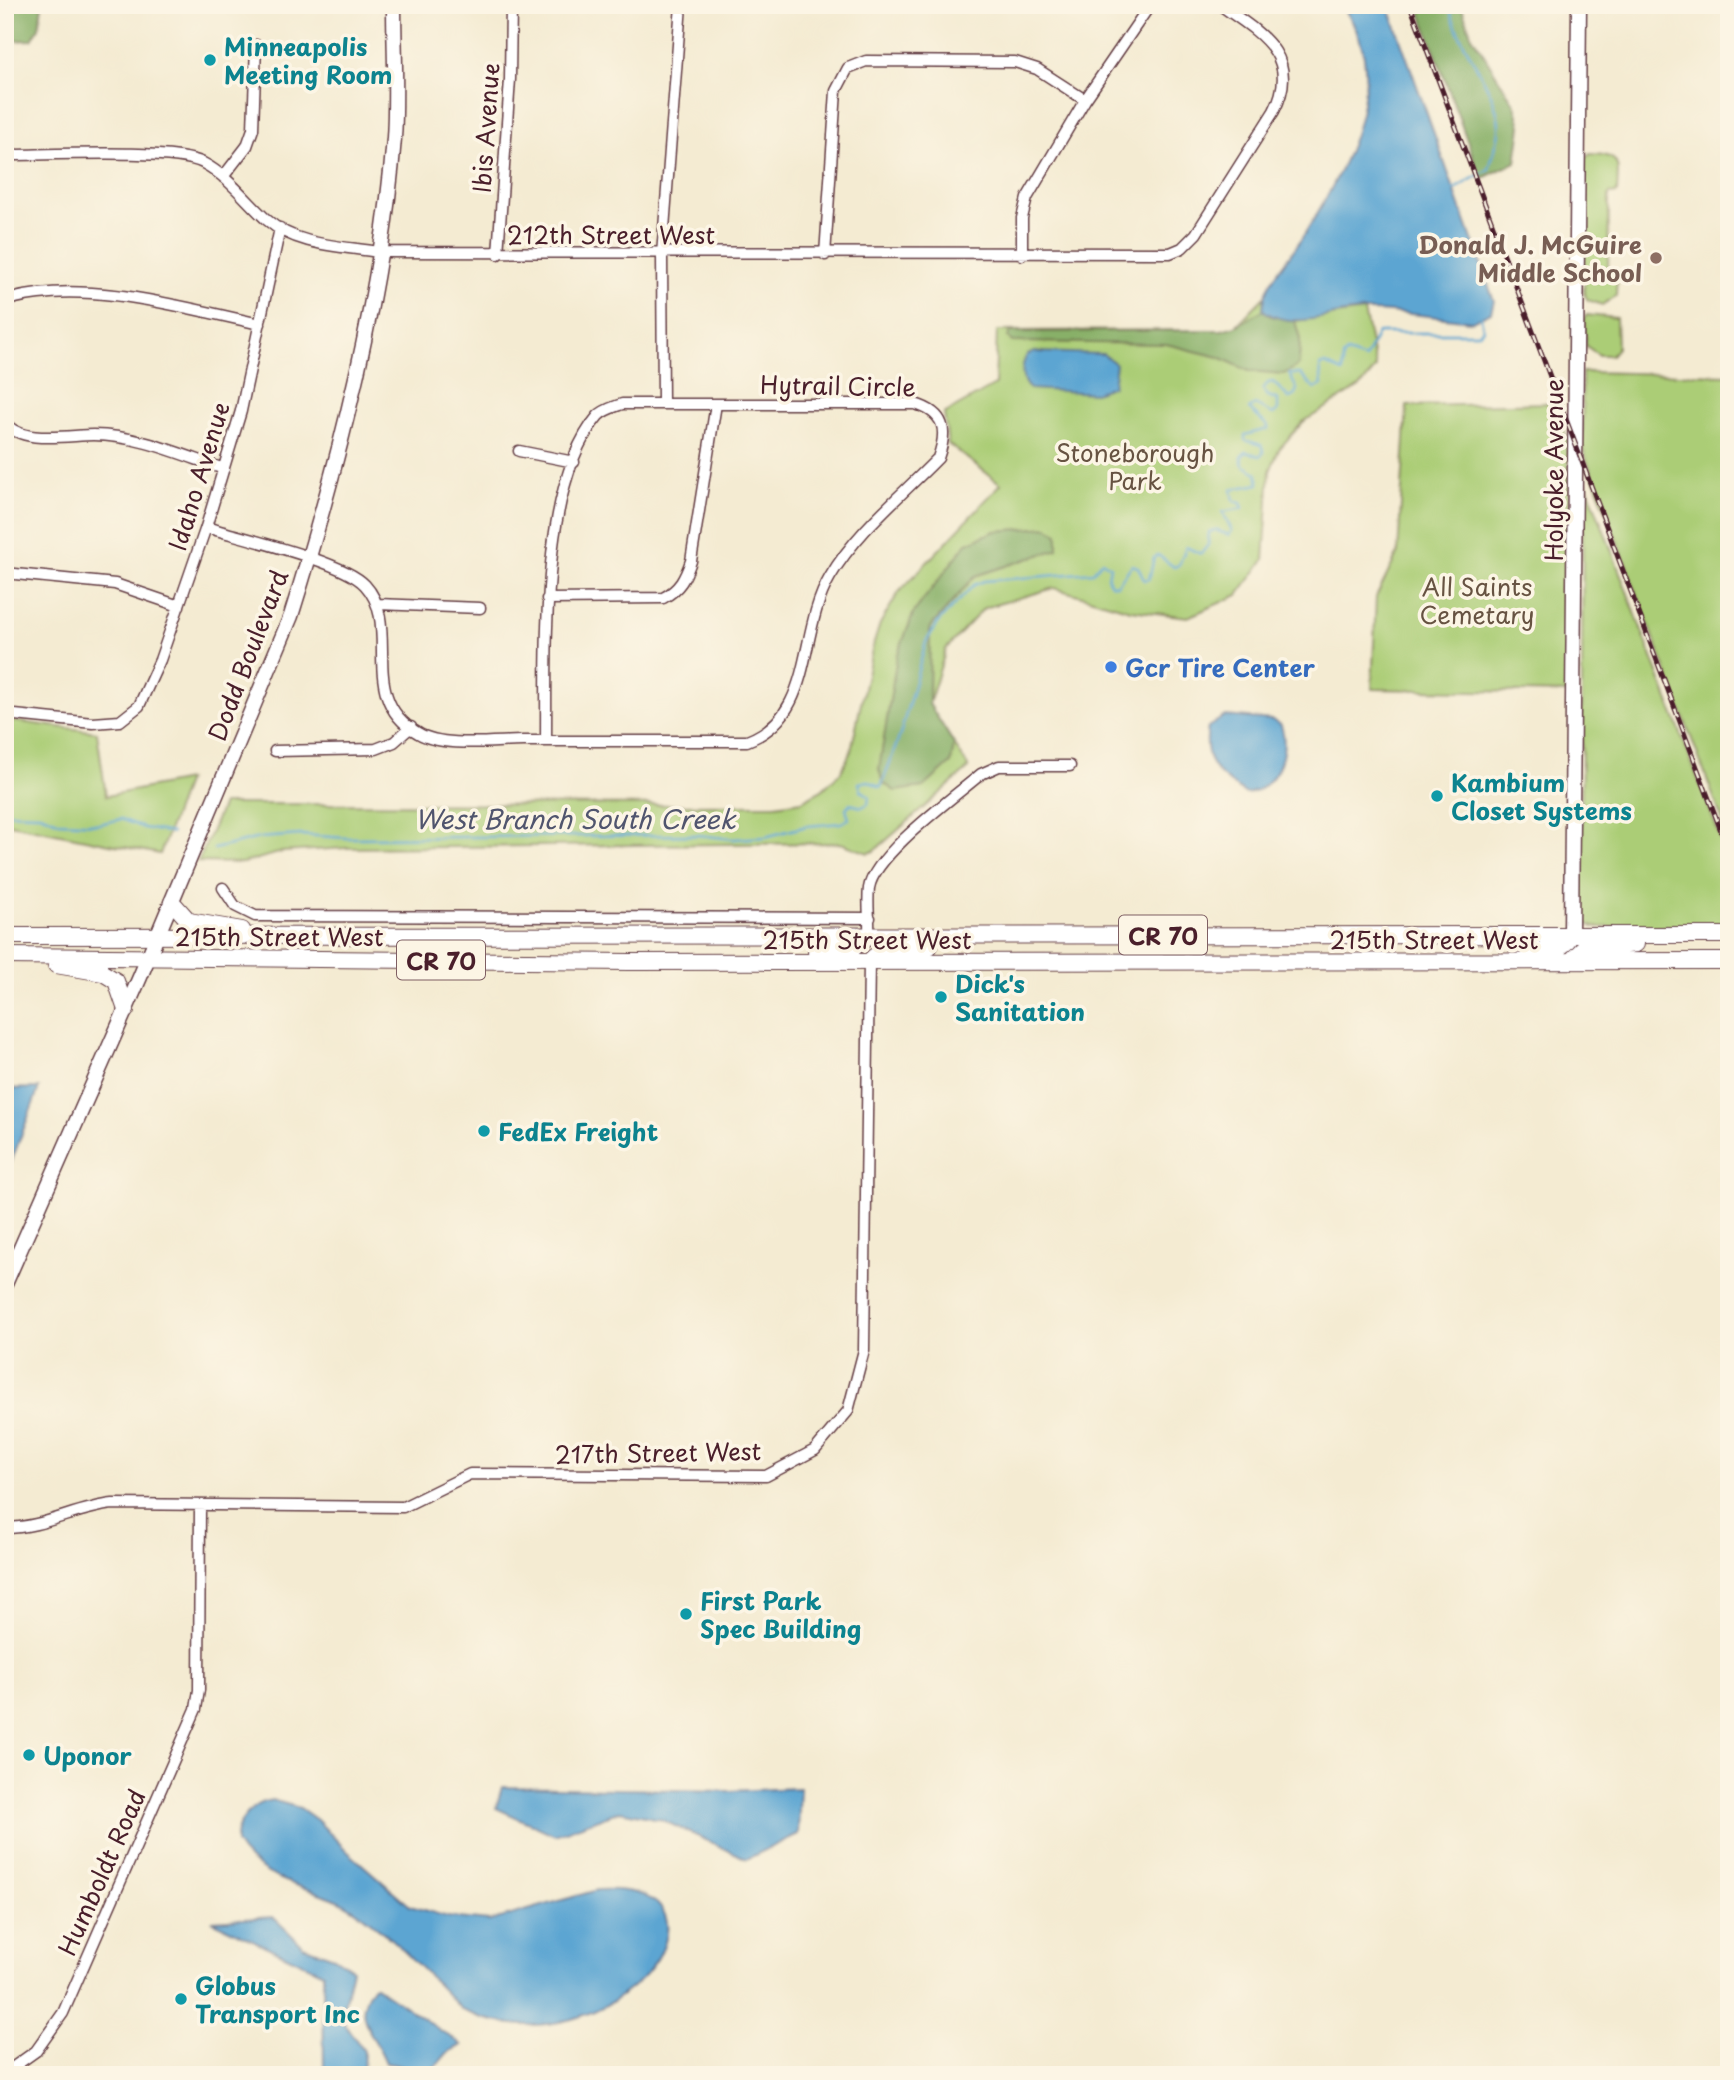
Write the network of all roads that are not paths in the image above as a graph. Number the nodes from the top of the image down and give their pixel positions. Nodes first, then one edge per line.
1 (394, 5) edge
2 (511, 5) edge
3 (681, 5) edge
4 (1150, 5) edge
5 (1220, 5) edge
6 (1579, 5) edge
7 (256, 45) dead end
8 (1085, 100) junction
9 (5, 156) edge
10 (223, 177) junction
11 (280, 228) junction
12 (379, 252) junction
13 (498, 254) junction
14 (663, 255) junction
15 (825, 255) junction
16 (1022, 255) junction
17 (5, 307) edge
18 (260, 324) junction
19 (663, 404) junction
20 (716, 404) junction
21 (5, 422) edge
22 (519, 451) dead end
23 (574, 462) junction
24 (224, 468) junction
25 (206, 527) junction
26 (307, 559) junction
27 (5, 573) edge
28 (547, 599) junction
29 (377, 604) junction
30 (179, 606) junction
31 (480, 608) dead end
32 (5, 714) edge
33 (411, 727) junction
34 (546, 741) junction
35 (275, 751) dead end
36 (1070, 766) dead end
37 (223, 888) dead end
38 (172, 902) junction
39 (870, 918) junction
40 (1572, 934) junction
41 (1694, 935) junction
42 (1729, 935) edge
43 (5, 936) edge
44 (869, 936) junction
45 (1002, 936) junction
46 (157, 937) junction
47 (314, 938) junction
48 (5, 956) edge
49 (148, 958) junction
50 (1429, 961) junction
51 (1571, 961) junction
52 (1729, 961) edge
53 (734, 962) junction
54 (869, 962) junction
55 (126, 1010) junction
56 (5, 1284) edge
57 (200, 1505) junction
58 (5, 1528) edge
59 (8, 2072) edge

1 - 12 main road, Dodd Boulevard
2 - 13 street, Ibis Avenue
3 - 14 street
4 - 8 street
5 - 16 street, 212th Street West
6 - 40 main road, Holyoke Avenue
7 - 10 street
8 - 15 street
8 - 16 street
9 - 10 street, 212th Street West
10 - 11 street, 212th Street West
11 - 12 street, 212th Street West
11 - 18 street, Idaho Avenue
12 - 13 street, 212th Street West
12 - 26 main road, Dodd Boulevard
13 - 14 street, 212th Street West
14 - 15 street, 212th Street West
14 - 19 street
15 - 16 street, 212th Street West
17 - 18 street
18 - 24 street, Idaho Avenue
19 - 20 street, Hytrail Circle
19 - 23 street, Hytrail Circle
20 - 28 street
20 - 34 street, Hytrail Circle
21 - 24 street
22 - 23 street
23 - 28 street, Hytrail Circle
24 - 25 street, Idaho Avenue
25 - 26 street
25 - 30 street, Idaho Avenue
26 - 29 street
26 - 38 main road, Dodd Boulevard
27 - 30 street
28 - 34 street, Hytrail Circle
29 - 31 street
29 - 33 street, Hytrail Circle
30 - 32 street, Idaho Avenue
33 - 34 street, Hytrail Circle
33 - 35 street
36 - 39 street
37 - 39 street, 215th Street West
38 - 46 main road, Dodd Boulevard
38 - 47 main road
39 - 44 street
40 - 41 main road, 215th Street West / CR 70
40 - 45 main road, 215th Street West / CR 70
40 - 50 main road
41 - 42 main road, 215th Street West / CR 70
41 - 51 main road
43 - 46 main road, 215th Street West / CR 70
44 - 45 main road, 215th Street West / CR 70
44 - 47 main road, 215th Street West / CR 70
44 - 53 main road
45 - 54 main road
46 - 47 main road, 215th Street West / CR 70
46 - 49 main road, Dodd Boulevard
48 - 49 main road, 215th Street West / CR 70
48 - 55 main road
49 - 53 main road, 215th Street West / CR 70
49 - 55 main road, Dodd Boulevard
50 - 51 main road, 215th Street West / CR 70
50 - 54 main road, 215th Street West / CR 70
51 - 52 main road, 215th Street West / CR 70
53 - 54 main road, 215th Street West / CR 70
54 - 57 street, 217th Street West
55 - 56 main road, Dodd Boulevard
57 - 58 street, 217th Street West
57 - 59 street, Humboldt Road

